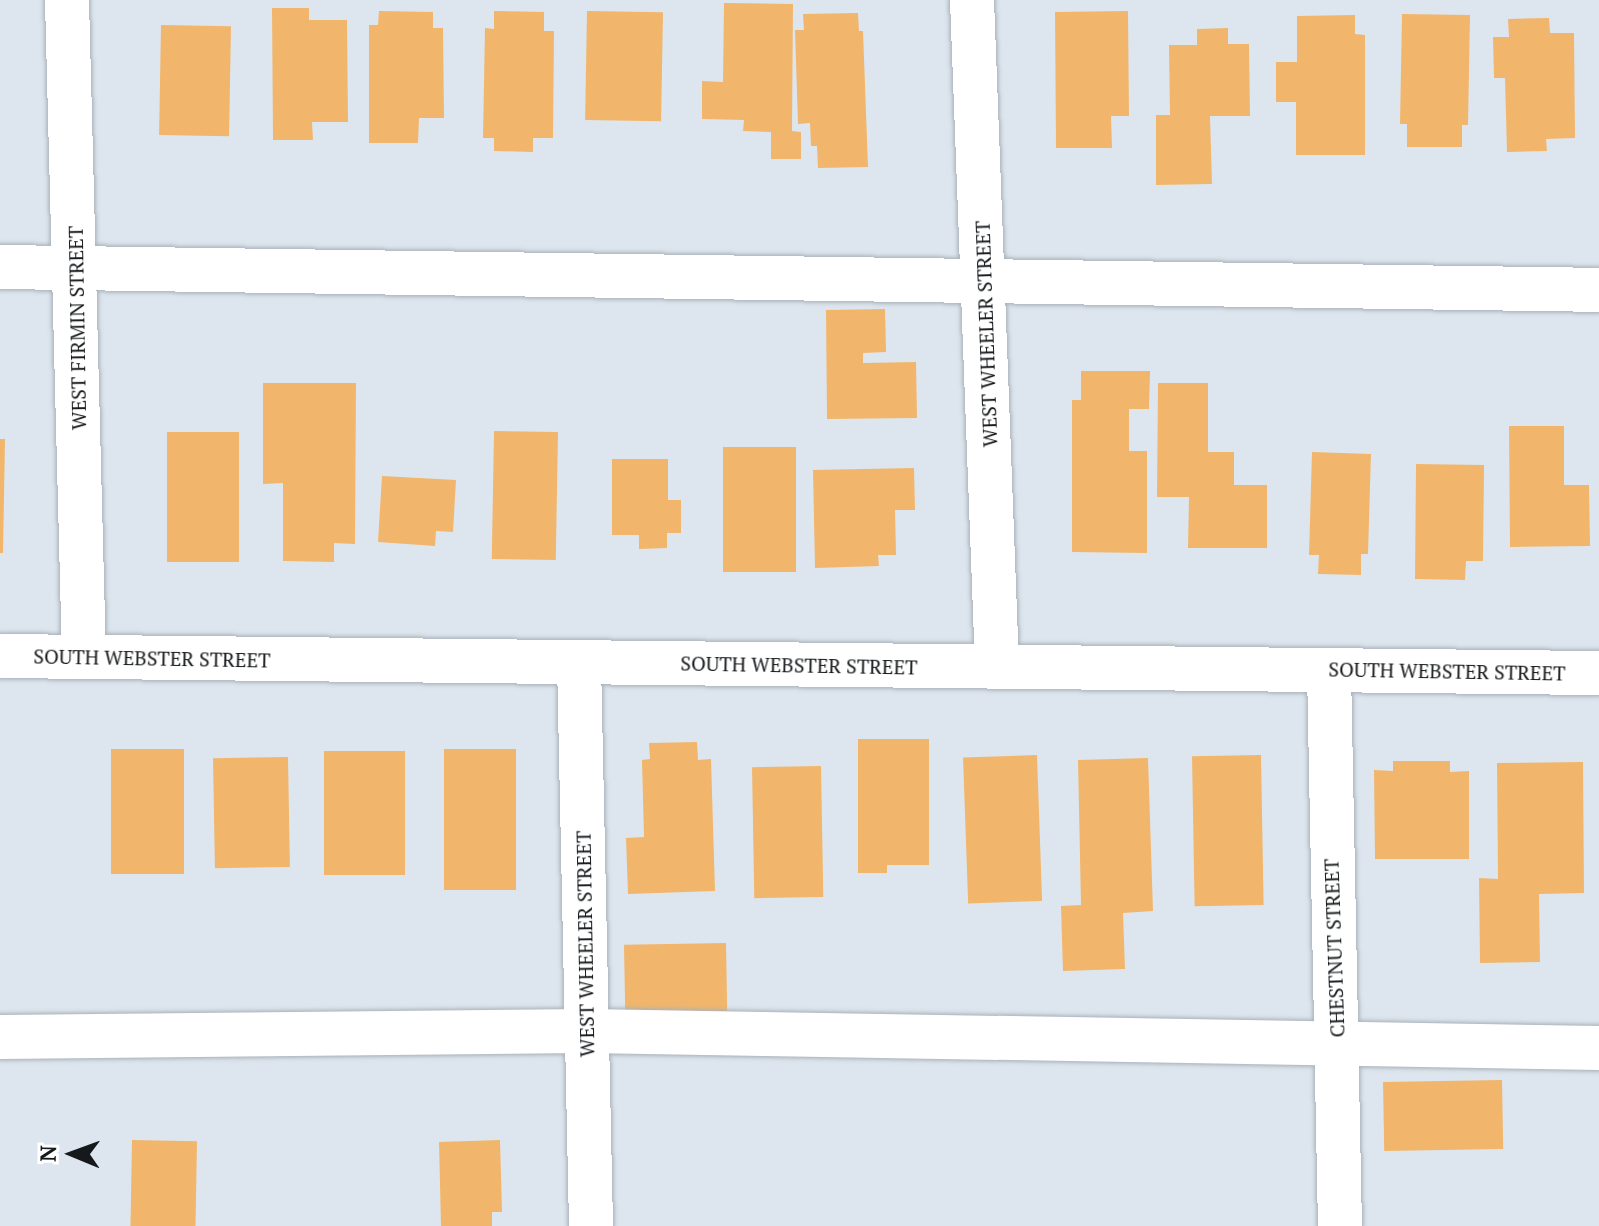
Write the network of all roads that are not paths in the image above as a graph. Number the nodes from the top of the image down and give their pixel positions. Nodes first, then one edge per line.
1 (67, 0) edge
2 (972, 0) edge
3 (0, 267) edge
4 (76, 267) junction
5 (985, 282) junction
6 (1599, 290) edge
7 (0, 656) edge
8 (84, 657) junction
9 (579, 662) junction
10 (997, 667) junction
11 (1329, 670) junction
12 (1599, 673) edge
13 (587, 1031) junction
14 (0, 1037) edge
15 (1336, 1046) junction
16 (1599, 1048) edge
17 (591, 1226) edge
18 (1340, 1226) edge

1 - 4 street, WEST FIRMIN STREET
2 - 5 street, WEST WHEELER STREET
3 - 4 street
4 - 5 street
4 - 8 street, WEST FIRMIN STREET
5 - 6 street
5 - 10 street, WEST WHEELER STREET
7 - 8 street, SOUTH WEBSTER STREET
8 - 9 street, SOUTH WEBSTER STREET
9 - 10 street, SOUTH WEBSTER STREET
9 - 13 street, WEST WHEELER STREET
10 - 11 street, SOUTH WEBSTER STREET
11 - 12 street, SOUTH WEBSTER STREET
11 - 15 street, CHESTNUT STREET
13 - 14 street
13 - 15 street
13 - 17 street, WEST WHEELER STREET
15 - 16 street
15 - 18 street, CHESTNUT STREET

